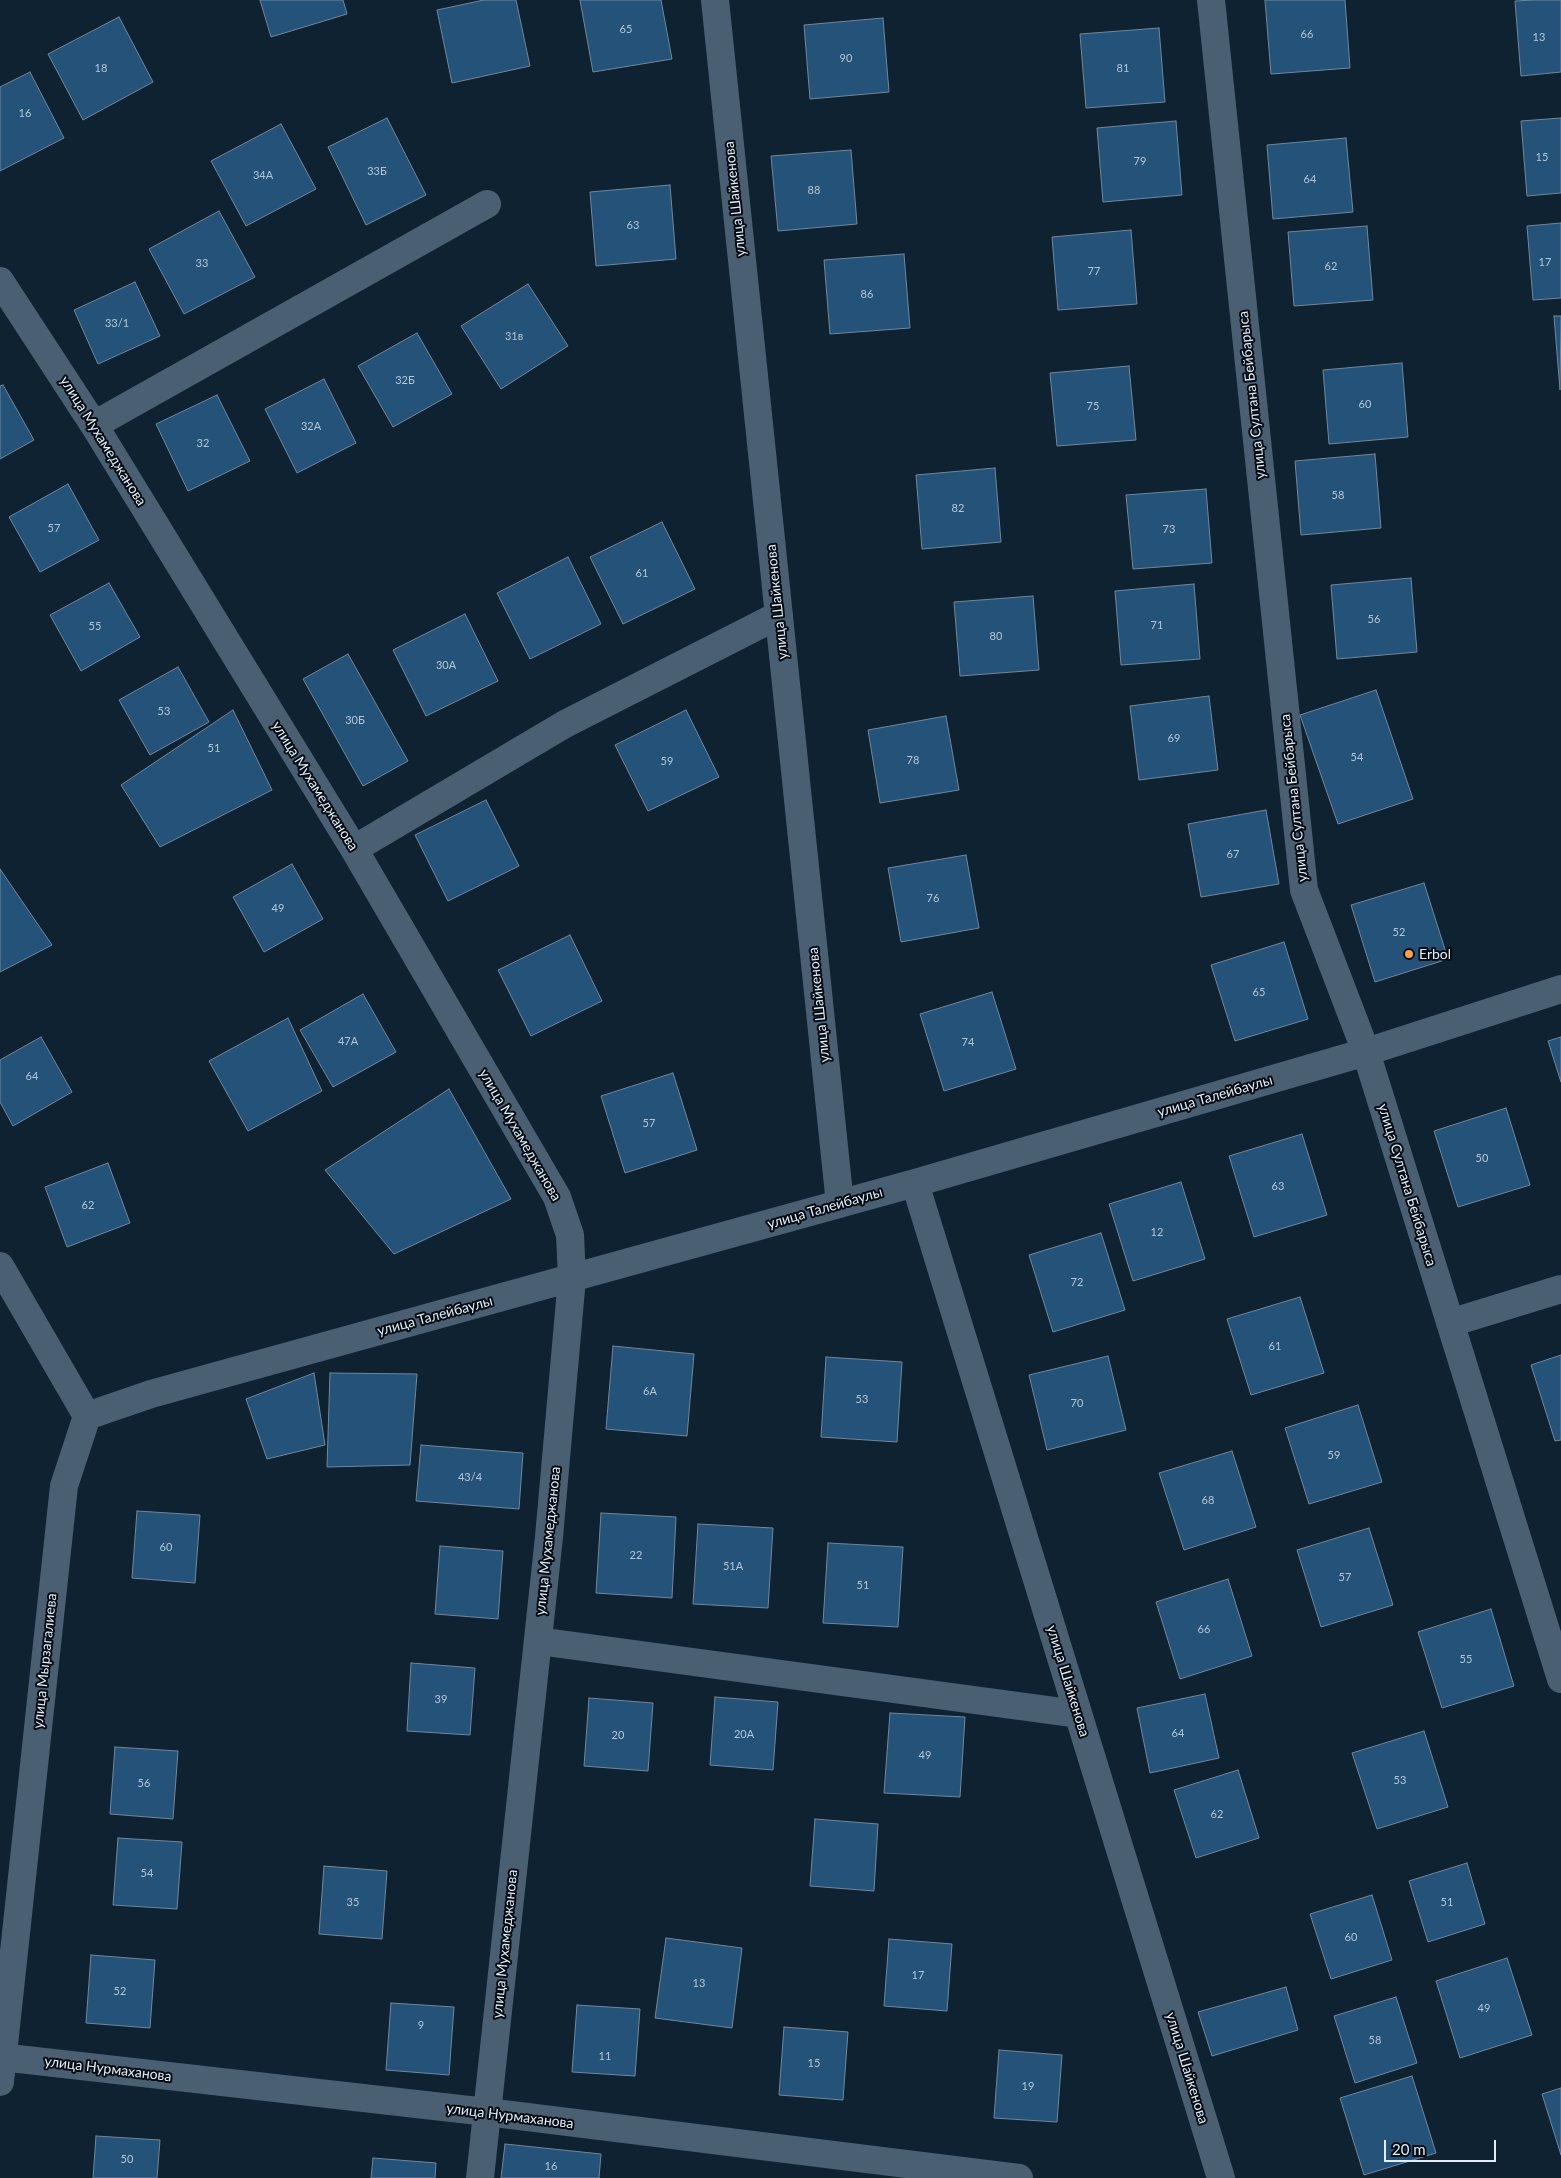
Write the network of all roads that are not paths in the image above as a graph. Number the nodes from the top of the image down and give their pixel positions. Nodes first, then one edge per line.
1 (715, 0) edge
2 (1211, 0) edge
3 (487, 204) dead end
4 (0, 281) edge
5 (94, 425) junction
6 (779, 615) junction
7 (354, 849) junction
8 (1561, 989) edge
9 (1366, 1052) junction
10 (915, 1183) junction
11 (840, 1204) junction
12 (0, 1266) edge
13 (572, 1278) junction
14 (1561, 1288) edge
15 (1450, 1323) junction
16 (87, 1416) junction
17 (538, 1641) junction
18 (1561, 1679) edge
19 (1078, 1714) junction
20 (1, 2065) edge
21 (487, 2112) junction
22 (480, 2178) edge
23 (1019, 2178) edge
24 (1221, 2178) edge

1 - 6 street, улица Шайкенова
2 - 9 street, улица Султана Бейбарыса
3 - 5 street
4 - 5 street, улица Мухамеджанова
5 - 7 street, улица Мухамеджанова
6 - 7 street
6 - 11 street, улица Шайкенова
7 - 13 street, улица Мухамеджанова
8 - 9 street, улица Талейбаулы
9 - 10 street, улица Талейбаулы
9 - 15 street, улица Султана Бейбарыса
10 - 11 street, улица Талейбаулы
10 - 19 street, улица Шайкенова
11 - 13 street, улица Талейбаулы
12 - 16 street
13 - 16 street, улица Талейбаулы
13 - 17 street, улица Мухамеджанова
14 - 15 street
15 - 18 street, улица Султана Бейбарыса
16 - 20 street, улица Мырзагалиева
17 - 19 street
17 - 21 street, улица Мухамеджанова
19 - 24 street, улица Шайкенова
20 - 21 street, улица Нурмаханова
21 - 22 street, улица Мухамеджанова
21 - 23 street, улица Нурмаханова

